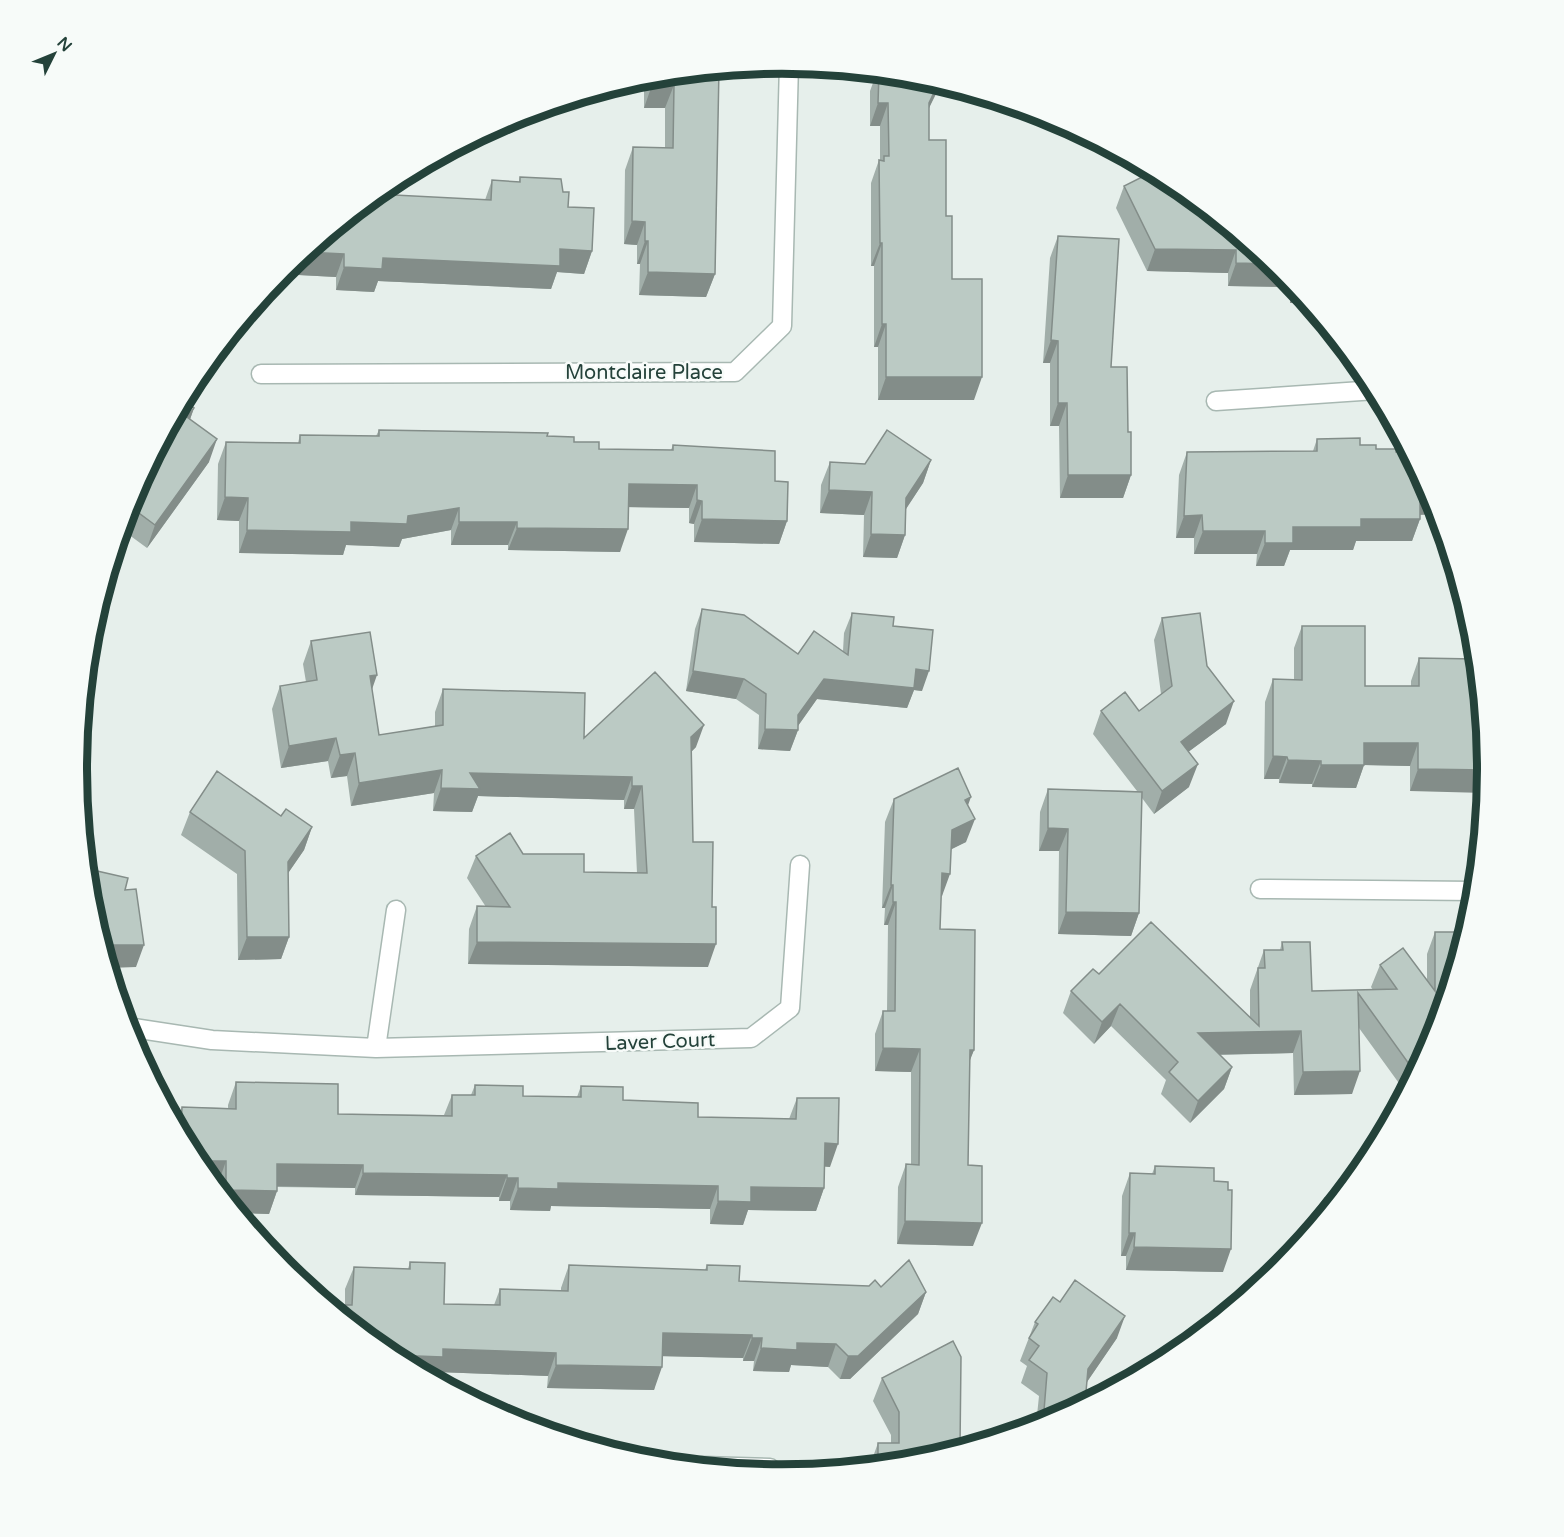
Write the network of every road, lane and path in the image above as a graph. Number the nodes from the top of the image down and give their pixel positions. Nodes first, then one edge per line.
1 (789, 74) edge
2 (261, 374) dead end
3 (1365, 391) edge
4 (1216, 401) dead end
5 (800, 865) dead end
6 (1260, 889) dead end
7 (1466, 891) edge
8 (396, 910) dead end
9 (138, 1030) edge
10 (376, 1048) junction

1 - 2 street, Montclaire Place
3 - 4 street
5 - 10 street, Laver Court
6 - 7 street
8 - 10 street
9 - 10 street, Laver Court

